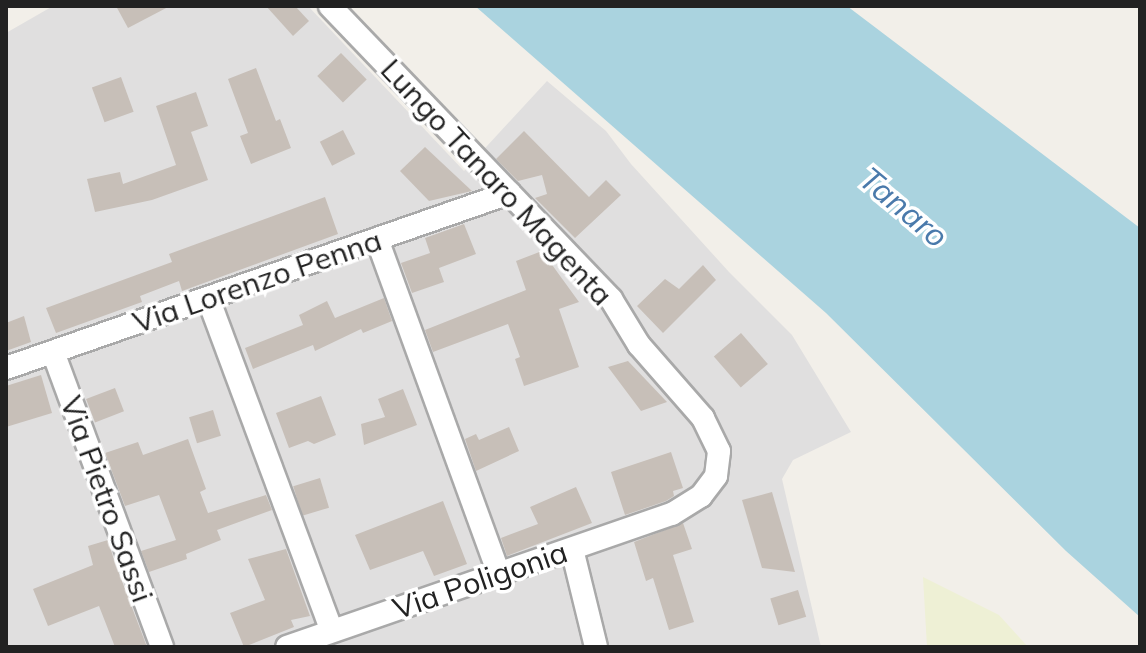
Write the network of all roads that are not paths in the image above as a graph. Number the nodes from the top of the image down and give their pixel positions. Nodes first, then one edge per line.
1 (330, 6) edge
2 (509, 193) junction
3 (377, 239) junction
4 (208, 298) junction
5 (53, 352) junction
6 (6, 368) edge
7 (672, 514) joint
8 (572, 549) junction
9 (499, 574) junction
10 (332, 631) junction
11 (162, 647) edge
12 (287, 647) edge
13 (596, 647) edge

1 - 2 street, Lungo Tanaro Magenta
2 - 3 street, Via Lorenzo Penna
2 - 7 street, Lungo Tanaro Magenta
3 - 4 street, Via Lorenzo Penna
3 - 9 street
4 - 5 street, Via Lorenzo Penna
4 - 10 street
5 - 6 street, Via Lorenzo Penna
5 - 11 street, Via Pietro Sassi
7 - 8 street, Via Poligonia
8 - 9 street, Via Poligonia
8 - 13 street
9 - 10 street, Via Poligonia
10 - 12 street, Via Poligonia

